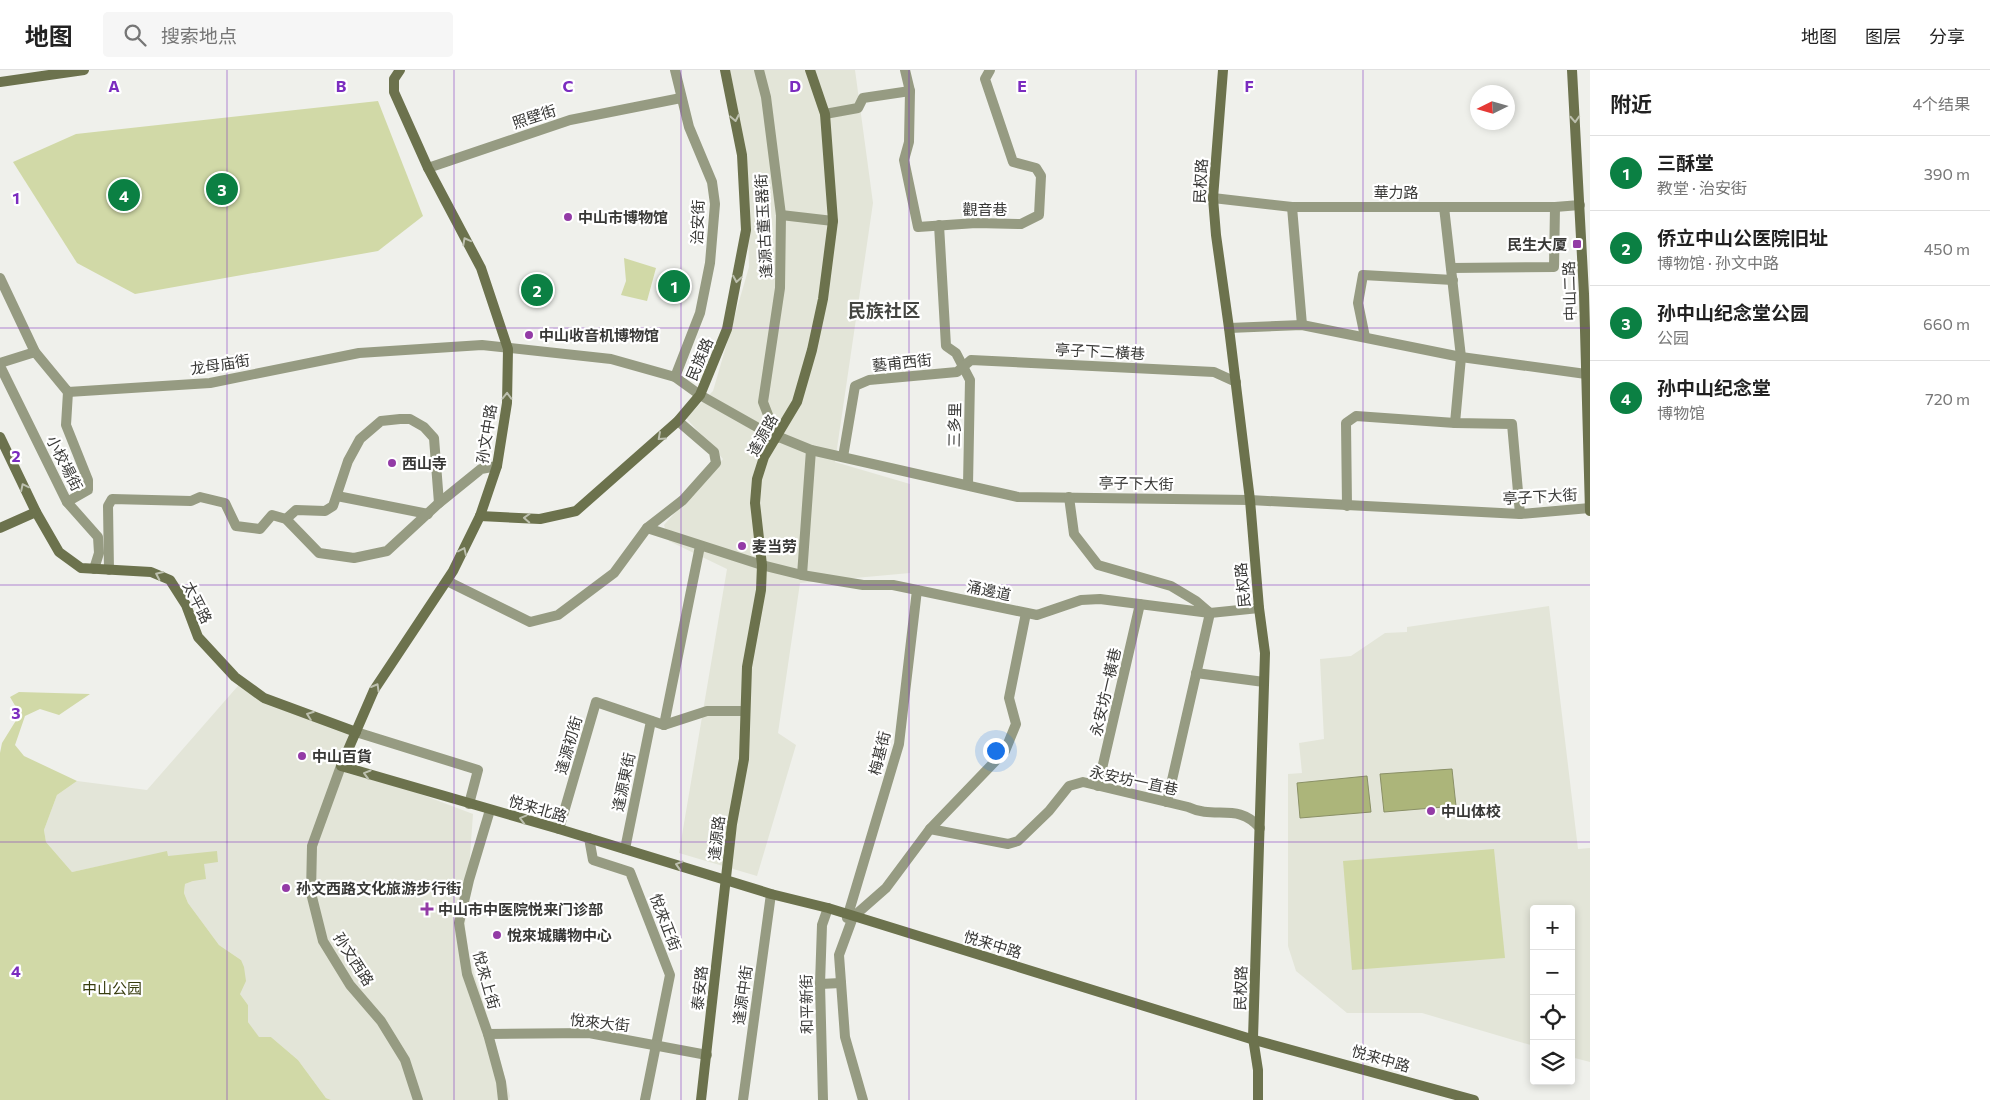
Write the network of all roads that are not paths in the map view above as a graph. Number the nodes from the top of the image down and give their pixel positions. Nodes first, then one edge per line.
1 (84, 70) edge
2 (400, 70) edge
3 (675, 70) edge
4 (726, 70) edge
5 (759, 70) edge
6 (810, 70) edge
7 (905, 70) edge
8 (990, 70) edge
9 (1223, 70) edge
10 (1572, 70) edge
11 (0, 82) edge
12 (910, 91) junction
13 (681, 98) junction
14 (825, 114) junction
15 (428, 168) junction
16 (1213, 198) junction
17 (1580, 205) junction
18 (1292, 207) junction
19 (1444, 207) junction
20 (1554, 207) junction
21 (780, 215) junction
22 (833, 222) junction
23 (939, 225) junction
24 (1451, 268) junction
25 (0, 278) edge
26 (1453, 280) junction
27 (1302, 325) junction
28 (1229, 328) junction
29 (1365, 337) junction
30 (508, 349) junction
31 (35, 352) junction
32 (1461, 357) junction
33 (0, 365) edge
34 (963, 367) junction
35 (1586, 374) junction
36 (676, 377) junction
37 (1236, 382) junction
38 (68, 392) junction
39 (700, 395) junction
40 (678, 421) junction
41 (1455, 423) junction
42 (0, 438) edge
43 (777, 438) junction
44 (811, 450) junction
45 (843, 457) junction
46 (498, 466) junction
47 (968, 486) junction
48 (337, 496) junction
49 (1069, 497) junction
50 (1250, 500) junction
51 (67, 502) junction
52 (439, 503) junction
53 (1347, 506) junction
54 (1590, 509) edge
55 (36, 512) junction
56 (428, 514) junction
57 (1520, 514) junction
58 (480, 516) junction
59 (286, 519) junction
60 (0, 528) edge
61 (647, 528) junction
62 (700, 546) junction
63 (762, 565) junction
64 (94, 569) junction
65 (109, 570) junction
66 (802, 575) junction
67 (447, 581) junction
68 (917, 590) junction
69 (1140, 604) junction
70 (1258, 608) junction
71 (1026, 613) junction
72 (1210, 613) junction
73 (1196, 673) junction
74 (1264, 682) junction
75 (745, 711) junction
76 (651, 721) junction
77 (664, 725) junction
78 (356, 732) junction
79 (341, 766) junction
80 (1098, 786) junction
81 (1167, 802) junction
82 (469, 804) junction
83 (490, 810) junction
84 (1260, 828) junction
85 (559, 829) junction
86 (930, 829) junction
87 (589, 838) junction
88 (625, 849) junction
89 (726, 879) junction
90 (771, 894) junction
91 (828, 908) junction
92 (850, 917) junction
93 (841, 983) junction
94 (820, 984) junction
95 (488, 1034) junction
96 (1253, 1040) junction
97 (655, 1044) junction
98 (707, 1055) junction
99 (418, 1100) edge
100 (503, 1100) edge
101 (645, 1100) edge
102 (701, 1100) edge
103 (743, 1100) edge
104 (823, 1100) edge
105 (863, 1100) edge
106 (1258, 1100) edge
107 (1457, 1100) edge
108 (1474, 1100) edge

1 - 11 street
2 - 15 street, 孙文中路
3 - 13 street, 治安街
4 -> 39 street, 民族路
5 - 21 street, 逢源古董玉器街
6 - 14 street, 逢源路
7 - 12 street
8 - 23 street, 觀音巷
9 - 16 street, 民权路
10 -> 17 street, 中山二路
12 - 14 street
12 - 23 street
13 - 15 street, 照壁街
13 - 36 street, 治安街
14 - 22 street, 逢源路
30 -> 15 street, 孙文中路
16 - 18 street, 華力路
16 - 28 street, 民权路
17 - 20 street, 華力路
17 - 35 street, 中山二路
18 - 19 street, 華力路
18 - 27 street
19 - 20 street, 華力路
19 - 24 street
20 - 24 street
21 - 22 street
21 - 43 street, 逢源古董玉器街
22 - 43 street, 逢源路
23 - 34 street
24 - 26 street
25 - 31 street
26 - 29 street
26 - 32 street
27 - 28 street
27 - 29 street
28 - 37 street, 民权路
29 - 32 street
30 - 36 street, 龙母庙街
30 - 38 street, 龙母庙街
46 -> 30 street, 孙文中路
31 - 33 street
31 - 38 street
32 - 35 street
32 - 41 street
33 - 51 street, 小校場街
34 - 37 street, 亭子下二橫巷
34 - 45 street, 藝甫西街
34 - 47 street, 三多里
35 - 54 street, 中山二路
36 - 39 street, 亭子下大街
37 - 50 street, 民权路
38 - 51 street
39 - 40 street, 民族路
39 - 43 street, 亭子下大街
40 -> 58 street, 民族路
40 - 61 street
41 - 53 street
41 - 57 street
55 -> 42 street, 太平路
43 - 44 street, 亭子下大街
43 - 63 street, 逢源路
44 - 45 street, 亭子下大街
44 - 66 street
45 - 47 street, 亭子下大街
46 - 52 street
46 - 58 street, 孙文中路
47 - 49 street, 亭子下大街
48 - 52 street
48 - 56 street
48 - 59 street
49 - 50 street, 亭子下大街
49 - 72 street
50 - 53 street, 亭子下大街
50 - 70 street, 民权路
51 - 64 street, 小校場街
52 - 56 street
53 - 57 street, 亭子下大街
54 - 57 street, 亭子下大街
55 - 60 street
55 - 64 street, 太平路
56 - 59 street
67 -> 58 street, 孙文中路
59 - 65 street
61 - 62 street, 涌邊道
61 - 67 street
62 - 63 street, 涌邊道
62 - 77 street
63 - 66 street, 涌邊道
63 - 75 street, 逢源路
64 - 65 street, 太平路
78 -> 65 street, 太平路
66 - 68 street, 涌邊道
78 -> 67 street, 孙文中路
68 - 71 street, 涌邊道
68 - 92 street, 梅基街
69 - 71 street, 涌邊道
69 - 72 street, 涌邊道
69 - 80 street, 永安坊一橫巷
70 - 72 street, 涌邊道
70 - 74 street, 民权路
71 - 86 street
72 - 73 street
73 - 74 street
73 - 81 street
74 - 84 street, 民权路
75 - 77 street
75 - 89 street, 逢源路
76 - 77 street, 逢源初街
76 - 85 street, 逢源初街
76 - 88 street, 逢源東街
78 - 79 street, 孙文中路
78 - 82 street
82 -> 79 street, 悦来北路
79 - 99 street, 孙文西路
80 - 81 street, 永安坊一直巷
80 - 86 street, 永安坊一直巷
81 - 84 street, 永安坊一直巷
82 - 83 street, 悦来北路
85 -> 83 street, 悦来北路
83 - 95 street, 悅來上街
84 - 96 street, 民权路
85 - 87 street, 悦来北路
86 - 92 street
87 - 88 street, 悦来北路
87 - 97 street, 悅來正街
89 -> 88 street, 悦来北路
89 - 90 street, 悦来中路
89 - 98 street, 泰安路
90 - 91 street, 悦来中路
90 - 103 street, 逢源中街
91 - 92 street, 悦来中路
91 - 94 street, 和平新街
92 - 93 street, 梅基街
92 - 96 street, 悦来中路
93 - 94 street
93 - 105 street, 梅基街
94 - 104 street, 和平新街
95 - 97 street, 悅來大街
95 - 100 street, 悅來上街
96 - 106 street, 民权路
96 - 107 street, 悦来中路
96 - 108 street, 悦来中路
97 - 98 street, 悅來大街
97 - 101 street
98 - 102 street, 泰安路

